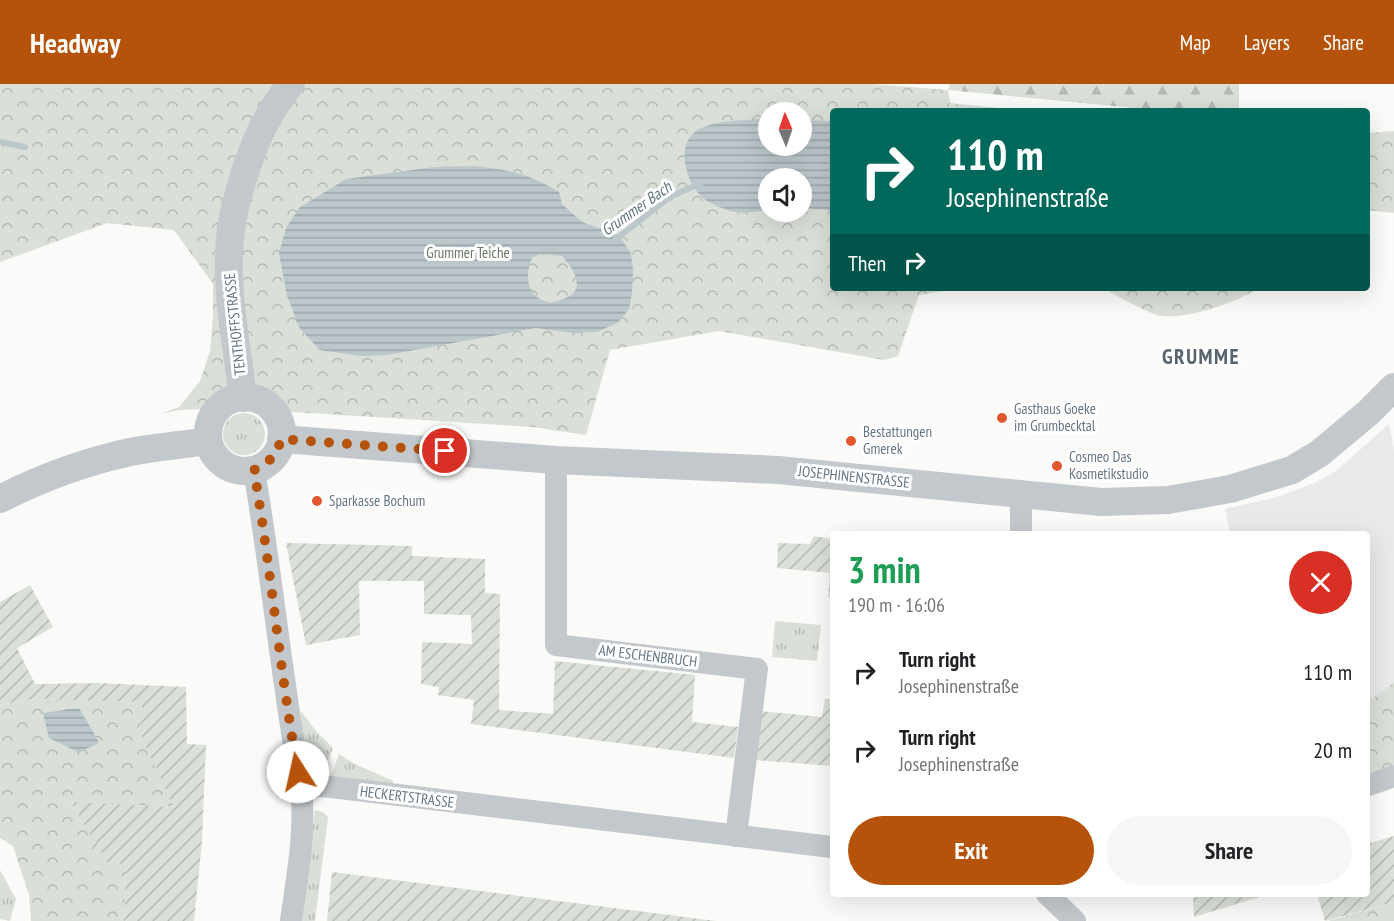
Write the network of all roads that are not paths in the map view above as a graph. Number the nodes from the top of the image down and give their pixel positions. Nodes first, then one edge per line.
1 (291, 84) edge
2 (1394, 387) edge
3 (243, 398) junction
4 (281, 439) junction
5 (208, 441) junction
6 (556, 460) junction
7 (254, 470) junction
8 (1021, 495) junction
9 (0, 499) edge
10 (1021, 531) edge
11 (1394, 776) edge
12 (1370, 785) edge
13 (301, 787) junction
14 (736, 836) junction
15 (830, 847) edge
16 (1056, 897) edge
17 (291, 921) edge
18 (1075, 921) edge

1 - 3 street, TENTHOFFSTRASSE
2 - 8 street, JOSEPHINENSTRASSE
3 - 4 street
3 - 5 street
4 - 6 street, JOSEPHINENSTRASSE
4 - 7 street
5 - 7 street
5 - 9 street
6 - 8 street, JOSEPHINENSTRASSE
6 - 14 street, AM ESCHENBRUCH
7 - 13 street
8 - 10 street
11 - 12 street
13 - 14 street, HECKERTSTRASSE
13 - 17 street
14 - 15 street, HECKERTSTRASSE
16 - 18 street

